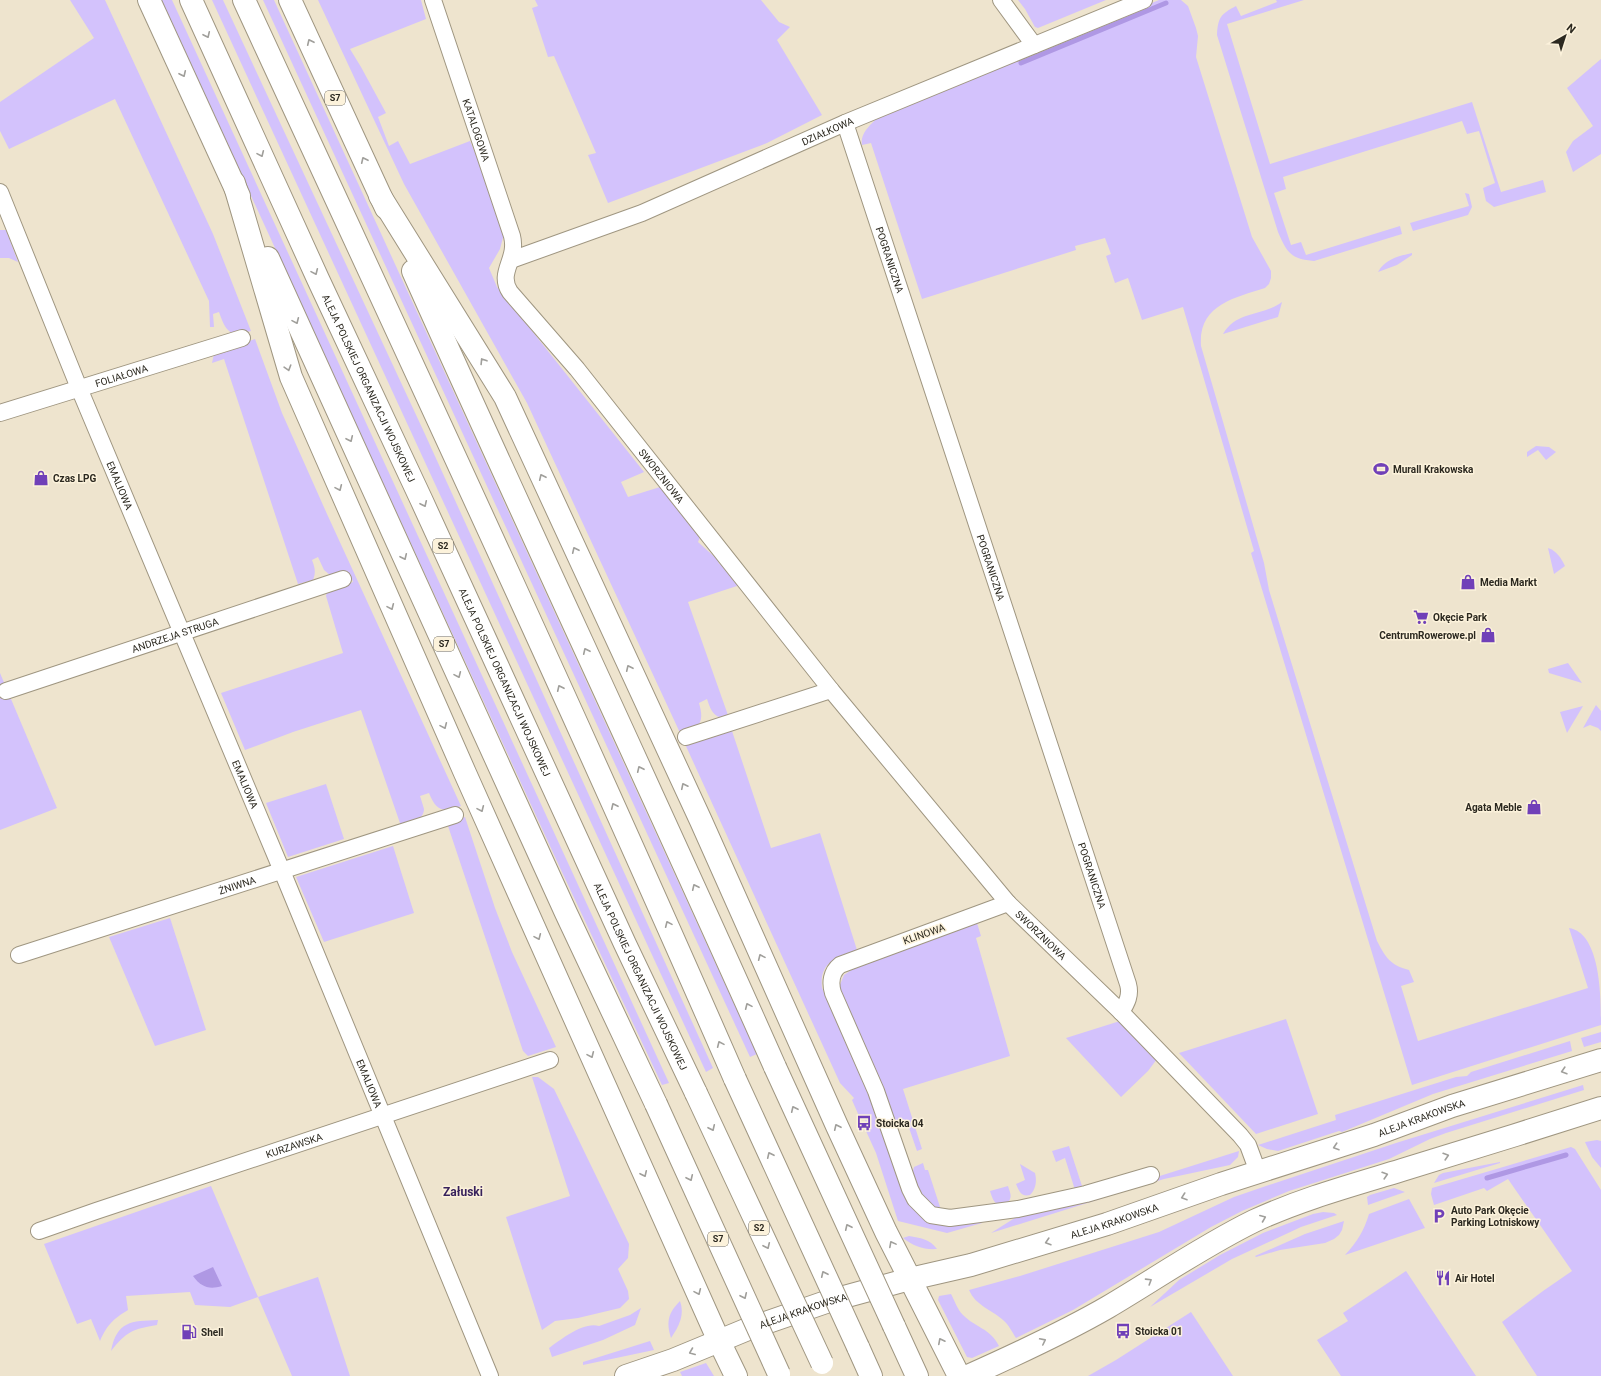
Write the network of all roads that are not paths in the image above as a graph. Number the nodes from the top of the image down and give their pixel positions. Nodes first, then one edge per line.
1 (149, 0) edge
2 (191, 0) edge
3 (244, 0) edge
4 (290, 0) edge
5 (433, 0) edge
6 (1001, 0) edge
7 (1144, 0) edge
8 (1034, 45) junction
9 (845, 123) junction
10 (234, 183) junction
11 (0, 192) edge
12 (380, 196) junction
13 (511, 260) junction
14 (242, 338) dead end
15 (79, 388) junction
16 (0, 413) edge
17 (343, 579) dead end
18 (182, 633) junction
19 (831, 690) junction
20 (6, 691) dead end
21 (686, 737) dead end
22 (456, 815) dead end
23 (282, 871) junction
24 (1008, 904) junction
25 (19, 955) dead end
26 (1121, 1012) junction
27 (550, 1060) dead end
28 (1601, 1060) edge
29 (1601, 1108) edge
30 (382, 1116) junction
31 (1258, 1172) junction
32 (1150, 1175) dead end
33 (39, 1231) dead end
34 (910, 1279) junction
35 (719, 1341) junction
36 (825, 1370) edge
37 (490, 1376) edge
38 (626, 1376) edge
39 (736, 1376) edge
40 (780, 1376) edge
41 (871, 1376) edge
42 (917, 1376) edge
43 (959, 1376) edge
44 (968, 1376) edge

1 -> 10 main road, S7
2 -> 36 main road, ALEJA POLSKIEJ ORGANIZACJI WOJSKOWEJ / S2, bridge
41 -> 3 main road, bridge
12 -> 4 main road, S7
5 - 13 street, KATALOGOWA
6 - 8 street
7 - 8 street, DZIAŁKOWA
8 - 9 street, DZIAŁKOWA
9 - 13 street, DZIAŁKOWA
9 - 26 street, POGRANICZNA
10 -> 35 main road
10 -> 40 main road, S7, bridge
11 - 15 street, EMALIOWA
34 -> 12 main road
42 -> 12 main road, S7, bridge
13 - 19 street, SWORZNIOWA
14 - 15 street, FOLIAŁOWA
15 - 16 street, FOLIAŁOWA
15 - 18 street, EMALIOWA
17 - 18 street, ANDRZEJA STRUGA
18 - 20 street, ANDRZEJA STRUGA
18 - 23 street, EMALIOWA
19 - 21 street
19 - 24 street, SWORZNIOWA
22 - 23 street, ŻNIWNA
23 - 25 street, ŻNIWNA
23 - 30 street, EMALIOWA
24 - 26 street, SWORZNIOWA
24 - 32 street, KLINOWA
26 - 31 street, SWORZNIOWA
27 - 30 street, KURZAWSKA
28 -> 31 main road, ALEJA KRAKOWSKA
44 -> 29 main road
30 - 33 street, KURZAWSKA
30 - 37 street, EMALIOWA
31 -> 34 main road, ALEJA KRAKOWSKA
34 - 35 main road, ALEJA KRAKOWSKA
43 -> 34 main road
35 -> 38 main road, ALEJA KRAKOWSKA
35 - 39 main road

